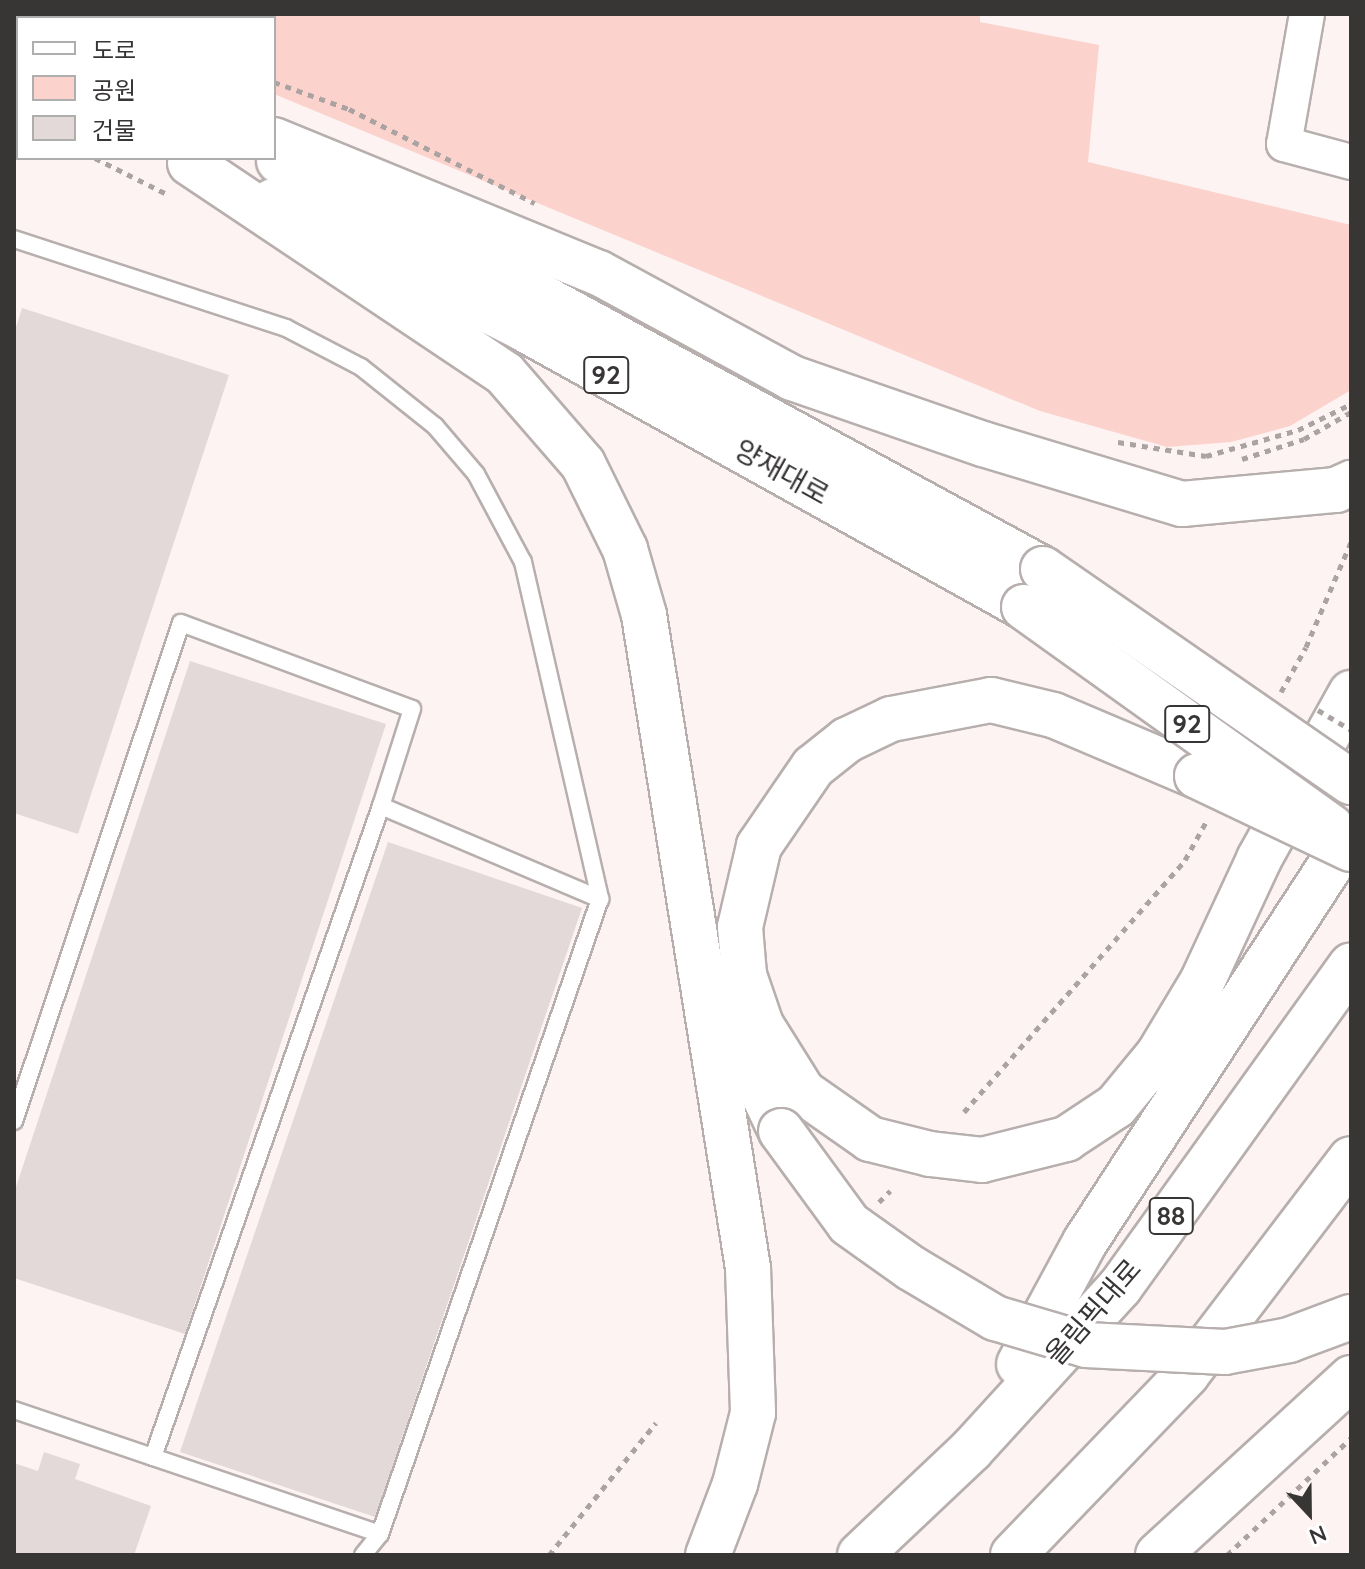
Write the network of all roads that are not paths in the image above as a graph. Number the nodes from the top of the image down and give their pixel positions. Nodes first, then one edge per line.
1 (1298, 15) edge
2 (276, 141) edge
3 (276, 159) edge
4 (185, 160) edge
5 (1351, 162) edge
6 (14, 239) edge
7 (1351, 483) edge
8 (1351, 693) edge
9 (1351, 782) edge
10 (381, 806) junction
11 (1351, 834) edge
12 (1351, 841) edge
13 (1351, 849) edge
14 (600, 899) junction
15 (695, 947) junction
16 (1351, 965) edge
17 (14, 1121) edge
18 (1351, 1159) edge
19 (1351, 1204) edge
20 (1351, 1317) edge
21 (1187, 1374) junction
22 (1351, 1378) edge
23 (14, 1410) edge
24 (971, 1450) junction
25 (153, 1457) junction
26 (380, 1534) junction
27 (363, 1555) edge
28 (708, 1555) edge
29 (860, 1555) edge
30 (1013, 1555) edge
31 (1158, 1555) edge

1 - 5 street
2 - 7 main road
3 - 9 main road, 양재대로 / 92, bridge
4 - 12 main road, 양재대로 / 92, bridge
4 - 15 main road
6 - 14 lane
8 - 13 main road, bridge
10 - 14 lane
10 - 17 lane
10 - 25 lane
11 - 24 main road
14 - 26 lane
15 - 20 main road, bridge
15 - 28 main road
16 - 24 main road, 올림픽대로 / 88
18 - 21 main road
19 - 21 main road
21 - 30 main road
22 - 31 main road
23 - 25 lane
24 - 29 main road, 올림픽대로 / 88
25 - 26 lane
26 - 27 lane

